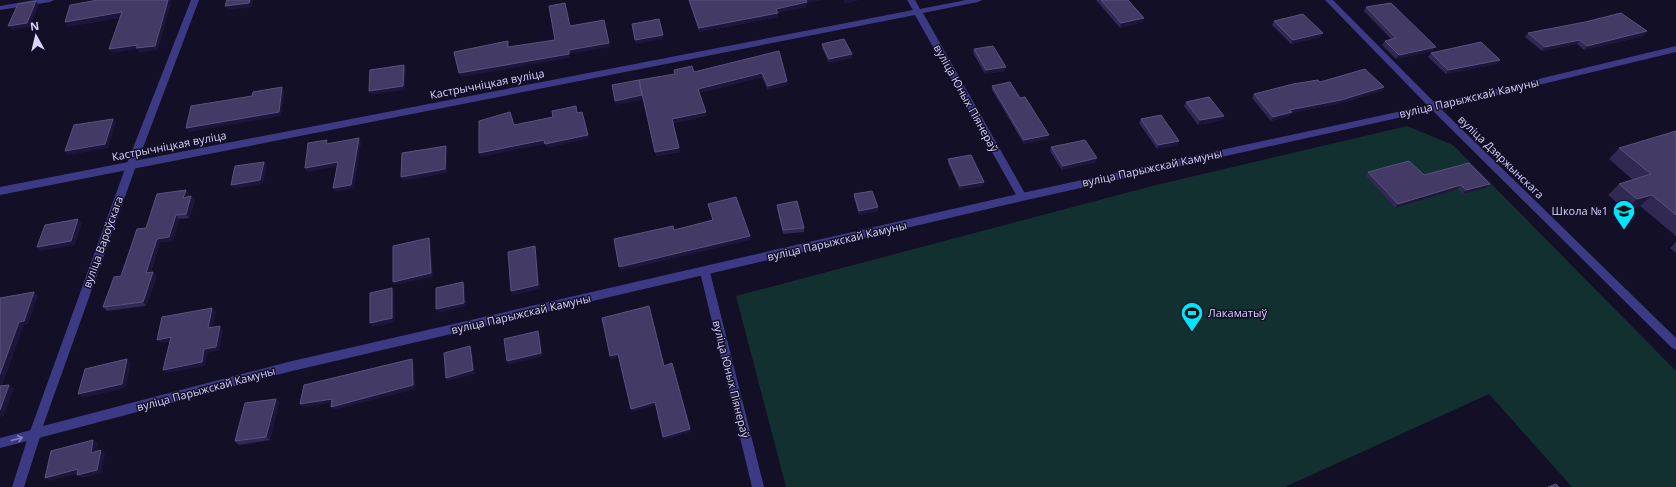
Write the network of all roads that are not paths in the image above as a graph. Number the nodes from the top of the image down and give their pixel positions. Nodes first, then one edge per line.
1 (50, 0) edge
2 (195, 0) edge
3 (911, 0) edge
4 (978, 0) edge
5 (1329, 0) edge
6 (0, 8) edge
7 (918, 12) junction
8 (1676, 49) edge
9 (1434, 107) junction
10 (131, 166) junction
11 (0, 191) edge
12 (1022, 197) junction
13 (705, 272) junction
14 (1676, 345) edge
15 (35, 434) junction
16 (0, 443) edge
17 (18, 487) edge
18 (758, 487) edge

1 - 6 street
2 - 10 street, вуліца Вароўскага
3 - 7 street, вуліца Юных Піянераў
4 - 7 street, Кастрычніцкая вуліца
5 - 9 street, вуліца Дзяржынскага
7 - 10 street, Кастрычніцкая вуліца
7 - 12 street, вуліца Юных Піянераў
8 - 9 street, вуліца Парыжскай Камуны
9 - 12 street, вуліца Парыжскай Камуны
9 - 14 street, вуліца Дзяржынскага
10 - 11 street, Кастрычніцкая вуліца
10 - 15 street, вуліца Вароўскага
12 - 13 street, вуліца Парыжскай Камуны
13 - 15 street, вуліца Парыжскай Камуны
13 - 18 street, вуліца Юных Піянераў
16 -> 15 street, вуліца Парыжскай Камуны
15 - 17 street, вуліца Вароўскага

